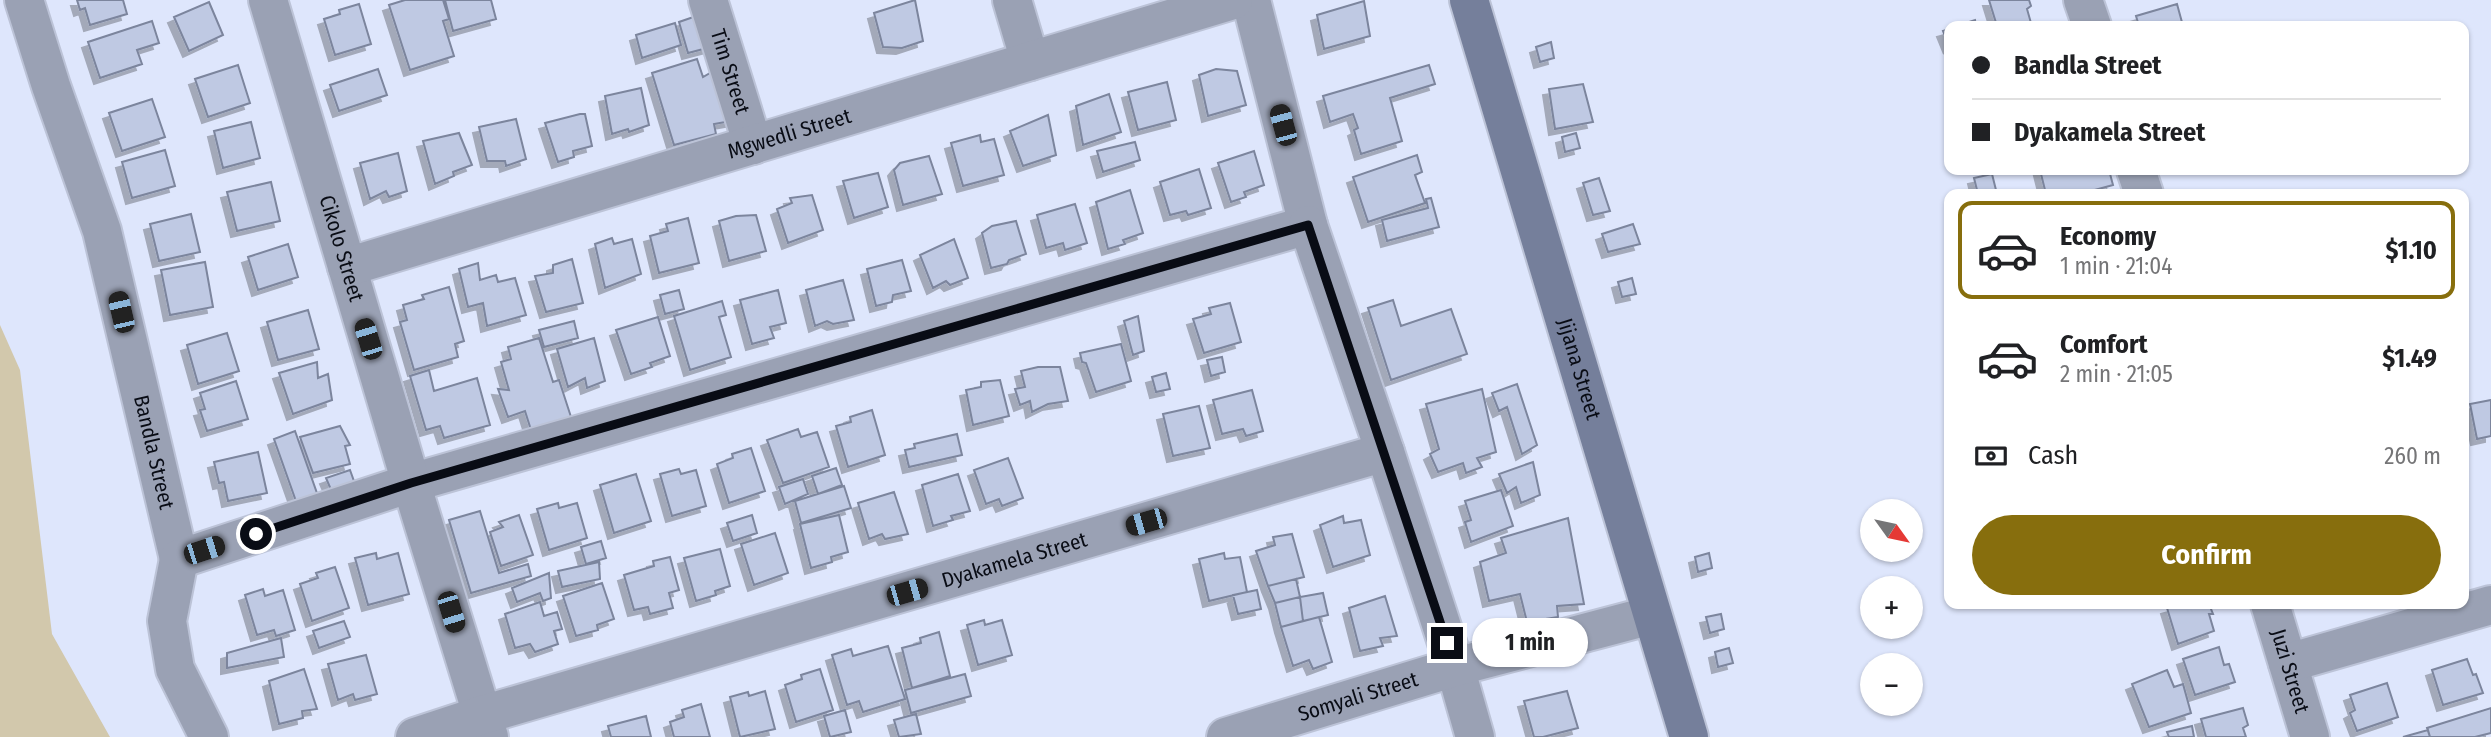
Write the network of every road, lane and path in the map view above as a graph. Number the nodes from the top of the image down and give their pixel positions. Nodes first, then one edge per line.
1 (24, 0) edge
2 (268, 0) edge
3 (708, 0) edge
4 (1012, 0) edge
5 (1233, 0) edge
6 (1251, 0) edge
7 (1469, 0) edge
8 (2084, 0) edge
9 (2090, 21) edge
10 (1030, 61) junction
11 (753, 145) junction
12 (1308, 225) junction
13 (347, 267) junction
14 (1385, 452) junction
15 (411, 483) junction
16 (179, 559) junction
17 (2491, 605) edge
18 (2272, 609) edge
19 (1652, 615) junction
20 (2288, 663) junction
21 (1455, 667) junction
22 (486, 726) edge
23 (209, 737) edge
24 (415, 737) edge
25 (1226, 737) edge
26 (1475, 737) edge
27 (1689, 737) edge
28 (2310, 737) edge

1 - 16 street, Bandla Street
2 - 13 street, Cikolo Street
3 - 11 street, Tim Street
4 - 10 street
5 - 10 street, Mgwedli Street
6 - 12 street
7 - 19 street, Jijana Street
8 - 9 street
10 - 11 street, Mgwedli Street
11 - 13 street, Mgwedli Street
12 - 14 street
12 - 15 street
13 - 15 street, Cikolo Street
14 - 21 street
14 - 22 street, Dyakamela Street
15 - 16 street
15 - 22 street, Cikolo Street
16 - 23 street
17 - 20 street
18 - 20 street, Juzi Street
19 - 21 street, Somyali Street
19 - 27 street, Jijana Street
20 - 28 street, Juzi Street
21 - 25 street, Somyali Street
21 - 26 street
22 - 24 street, Dyakamela Street

